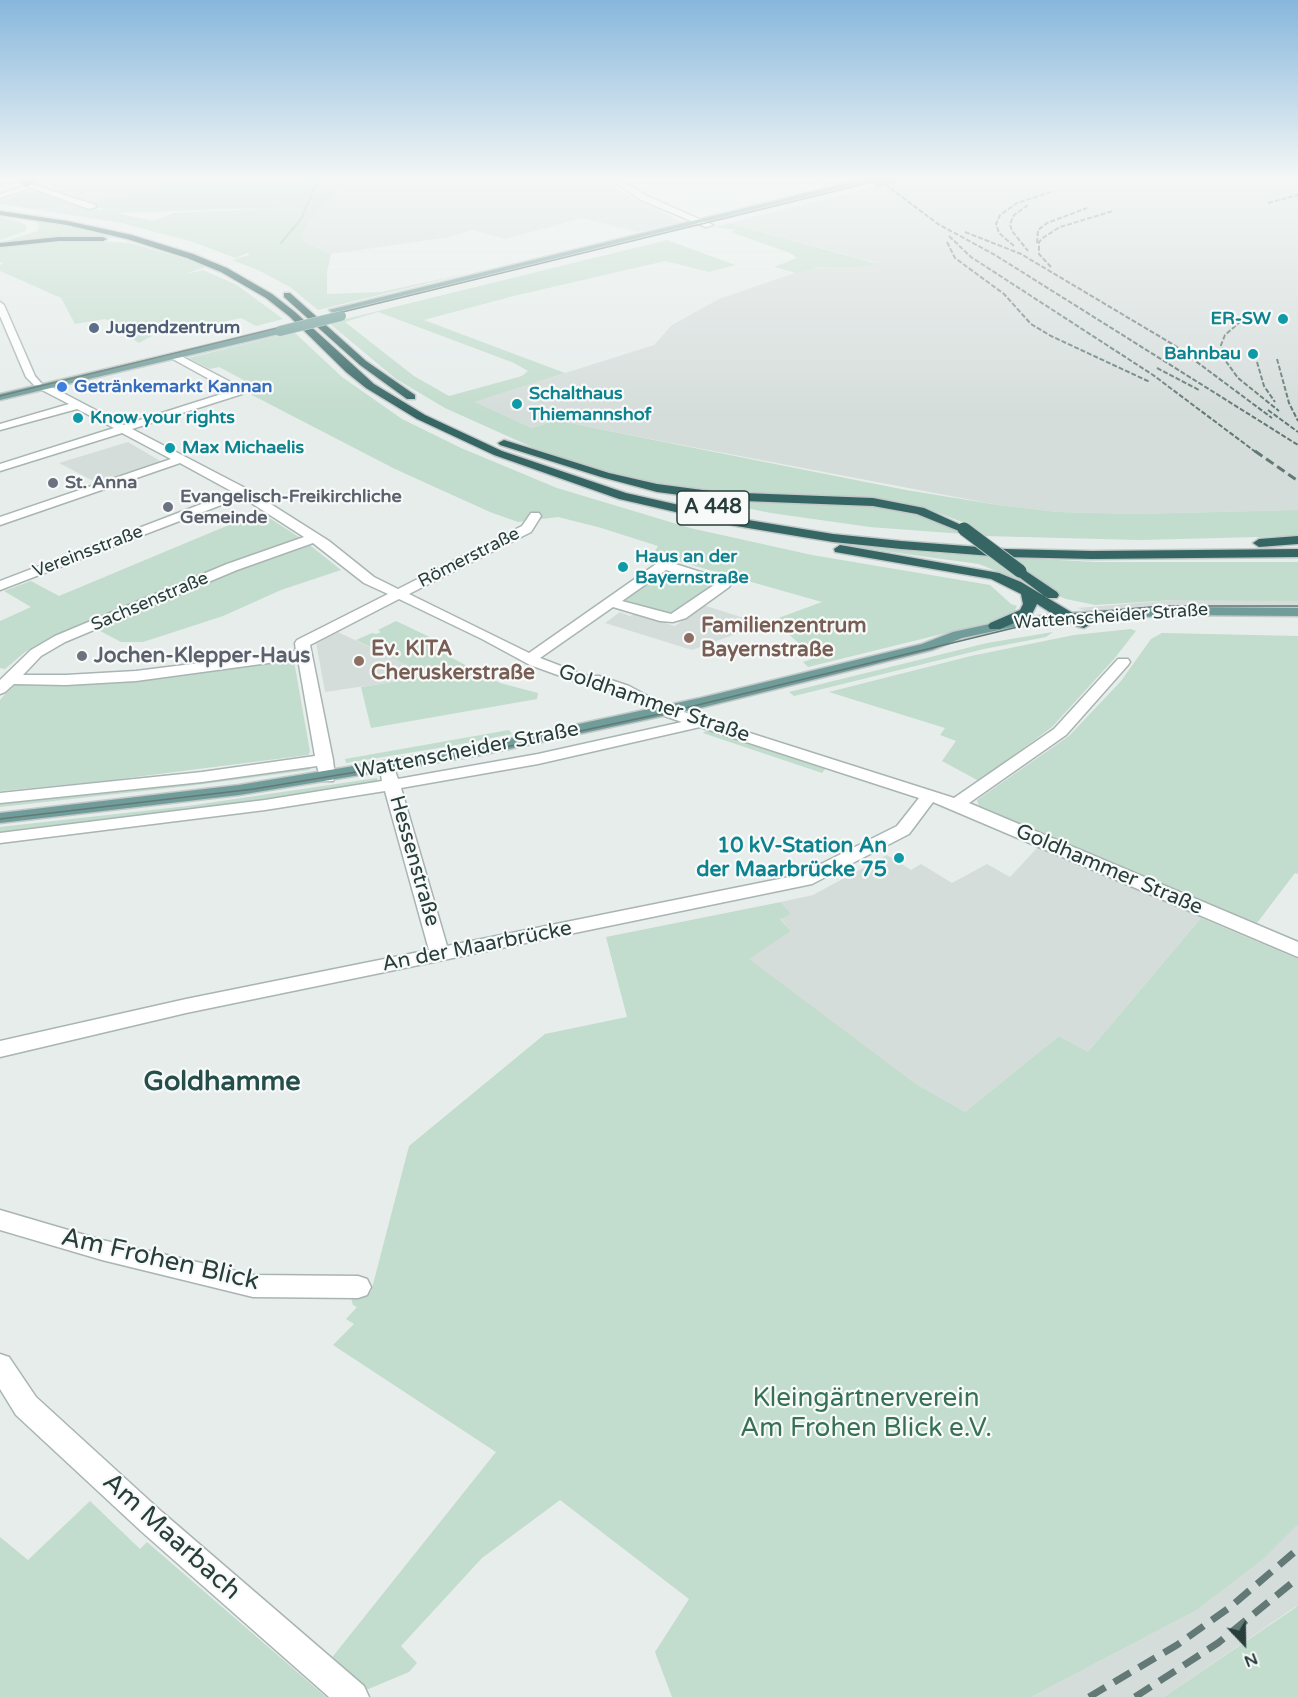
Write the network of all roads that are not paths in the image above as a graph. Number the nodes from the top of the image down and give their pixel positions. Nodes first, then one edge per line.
1 (177, 255) edge
2 (205, 255) edge
3 (562, 255) edge
4 (581, 255) edge
5 (190, 256) joint
6 (254, 276) dead end
7 (278, 290) dead end
8 (0, 305) edge
9 (337, 313) junction
10 (277, 328) junction
11 (174, 356) junction
12 (41, 385) junction
13 (0, 392) edge
14 (0, 397) edge
15 (79, 405) junction
16 (0, 427) edge
17 (125, 429) junction
18 (504, 443) junction
19 (182, 459) junction
20 (0, 468) edge
21 (243, 492) junction
22 (535, 516) dead end
23 (0, 521) edge
24 (736, 522) junction
25 (314, 538) junction
26 (1298, 542) edge
27 (1298, 554) edge
28 (0, 586) edge
29 (1028, 592) junction
30 (398, 594) junction
31 (611, 602) junction
32 (1298, 612) edge
33 (1077, 619) junction
34 (1298, 622) edge
35 (995, 626) junction
36 (927, 647) junction
37 (305, 654) junction
38 (529, 659) junction
39 (1124, 662) dead end
40 (5, 684) edge
41 (665, 711) junction
42 (702, 722) junction
43 (387, 767) junction
44 (326, 768) junction
45 (392, 785) junction
46 (928, 796) junction
47 (0, 798) edge
48 (956, 804) junction
49 (0, 818) edge
50 (0, 838) edge
51 (1298, 950) edge
52 (440, 955) junction
53 (0, 1048) edge
54 (0, 1221) edge
55 (358, 1287) dead end
56 (0, 1366) edge
57 (353, 1697) edge

1 - 5 highway
2 - 6 highway
3 - 9 main road
4 - 9 main road
5 - 24 highway, A 448
7 - 18 highway, A 448
8 - 12 street
9 - 10 main road, bridge
10 - 11 main road
10 - 12 main road
11 - 12 main road
11 - 17 street
12 - 13 main road
12 - 14 main road
12 - 15 street, Goldhammer Straße
15 - 16 street
15 - 17 street, Goldhammer Straße
17 - 19 street, Goldhammer Straße
17 - 20 street
18 - 26 highway, A 448
18 - 33 highway, bridge
19 - 21 street, Goldhammer Straße
19 - 23 street
21 - 25 street, Goldhammer Straße
21 - 28 street, Vereinsstraße
22 - 30 street, Römerstraße
24 - 27 highway, A 448
24 - 29 highway
25 - 30 street, Goldhammer Straße
25 - 40 street, Sachsenstraße
29 - 33 highway
29 - 35 highway
30 - 37 street, Römerstraße
30 - 38 street, Goldhammer Straße
31 - 31 street
31 - 38 street
32 - 33 main road, Wattenscheider Straße
33 - 34 main road, Wattenscheider Straße
33 - 35 main road, Wattenscheider Straße
33 - 36 main road, Wattenscheider Straße
35 - 36 main road, Wattenscheider Straße
36 - 41 main road, Wattenscheider Straße
37 - 40 street
37 - 44 street
38 - 41 street, Goldhammer Straße
39 - 48 street
41 - 42 street, Goldhammer Straße
41 - 43 main road, Wattenscheider Straße
42 - 45 street, Wattenscheider Straße
42 - 46 street, Goldhammer Straße
43 - 44 main road, Wattenscheider Straße
43 - 45 street, Hessenstraße
44 - 47 street, Wattenscheider Straße
44 - 49 main road, Wattenscheider Straße
45 - 50 street, Wattenscheider Straße
45 - 52 street, Hessenstraße
46 - 48 street, Goldhammer Straße
46 - 52 street, An der Maarbrücke
48 - 51 street, Goldhammer Straße
52 - 53 street, An der Maarbrücke
54 - 55 street, Am Frohen Blick
56 - 57 street, Am Maarbach

